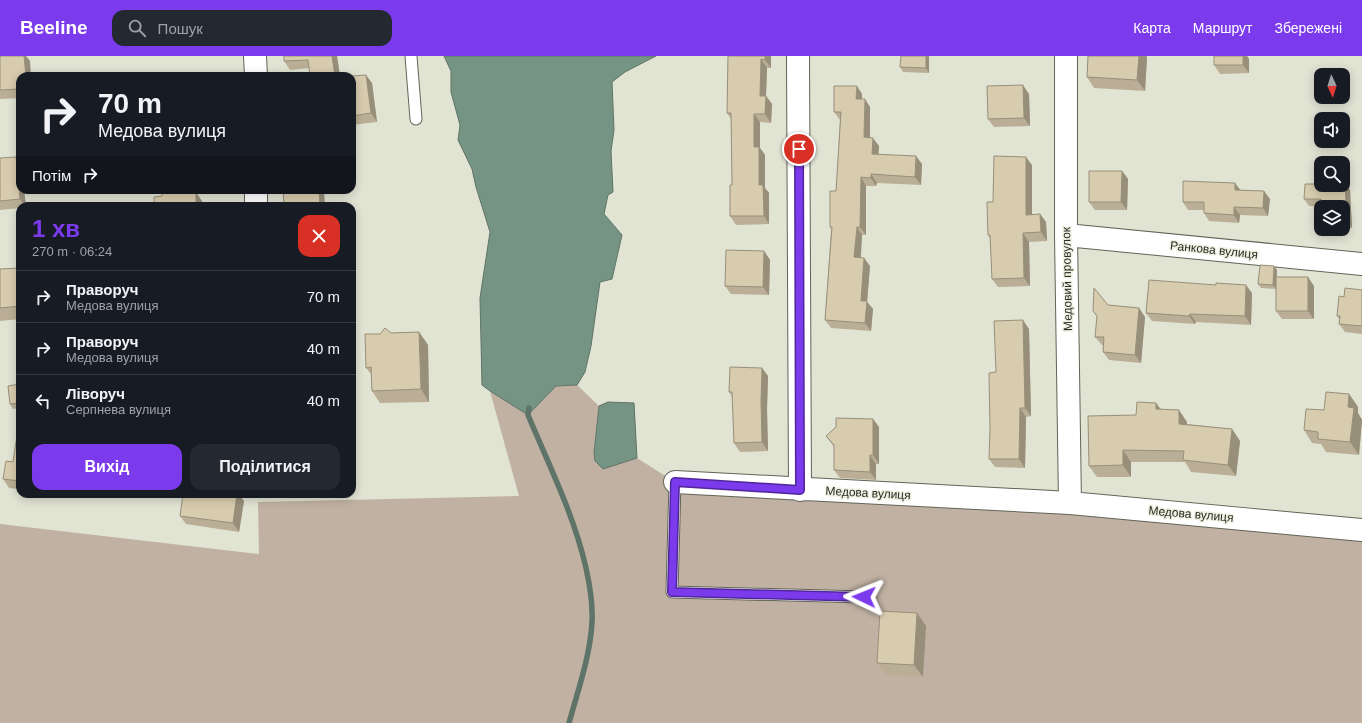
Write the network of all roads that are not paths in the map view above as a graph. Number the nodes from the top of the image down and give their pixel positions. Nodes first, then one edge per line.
1 (256, 56) edge
2 (411, 56) edge
3 (798, 56) edge
4 (1066, 56) edge
5 (256, 72) edge
6 (416, 119) dead end
7 (1066, 235) junction
8 (1362, 264) edge
9 (675, 482) joint
10 (800, 490) junction
11 (1070, 503) junction
12 (1362, 530) edge
13 (864, 597) dead end

1 - 5 street
2 - 6 lane
3 - 10 street
4 - 7 street, Медовий провулок
7 - 8 street, Ранкова вулиця
7 - 11 street, Медовий провулок
9 - 10 street, Медова вулиця
9 - 13 lane, Медова вулиця
10 - 11 street, Медова вулиця
11 - 12 street, Медова вулиця

